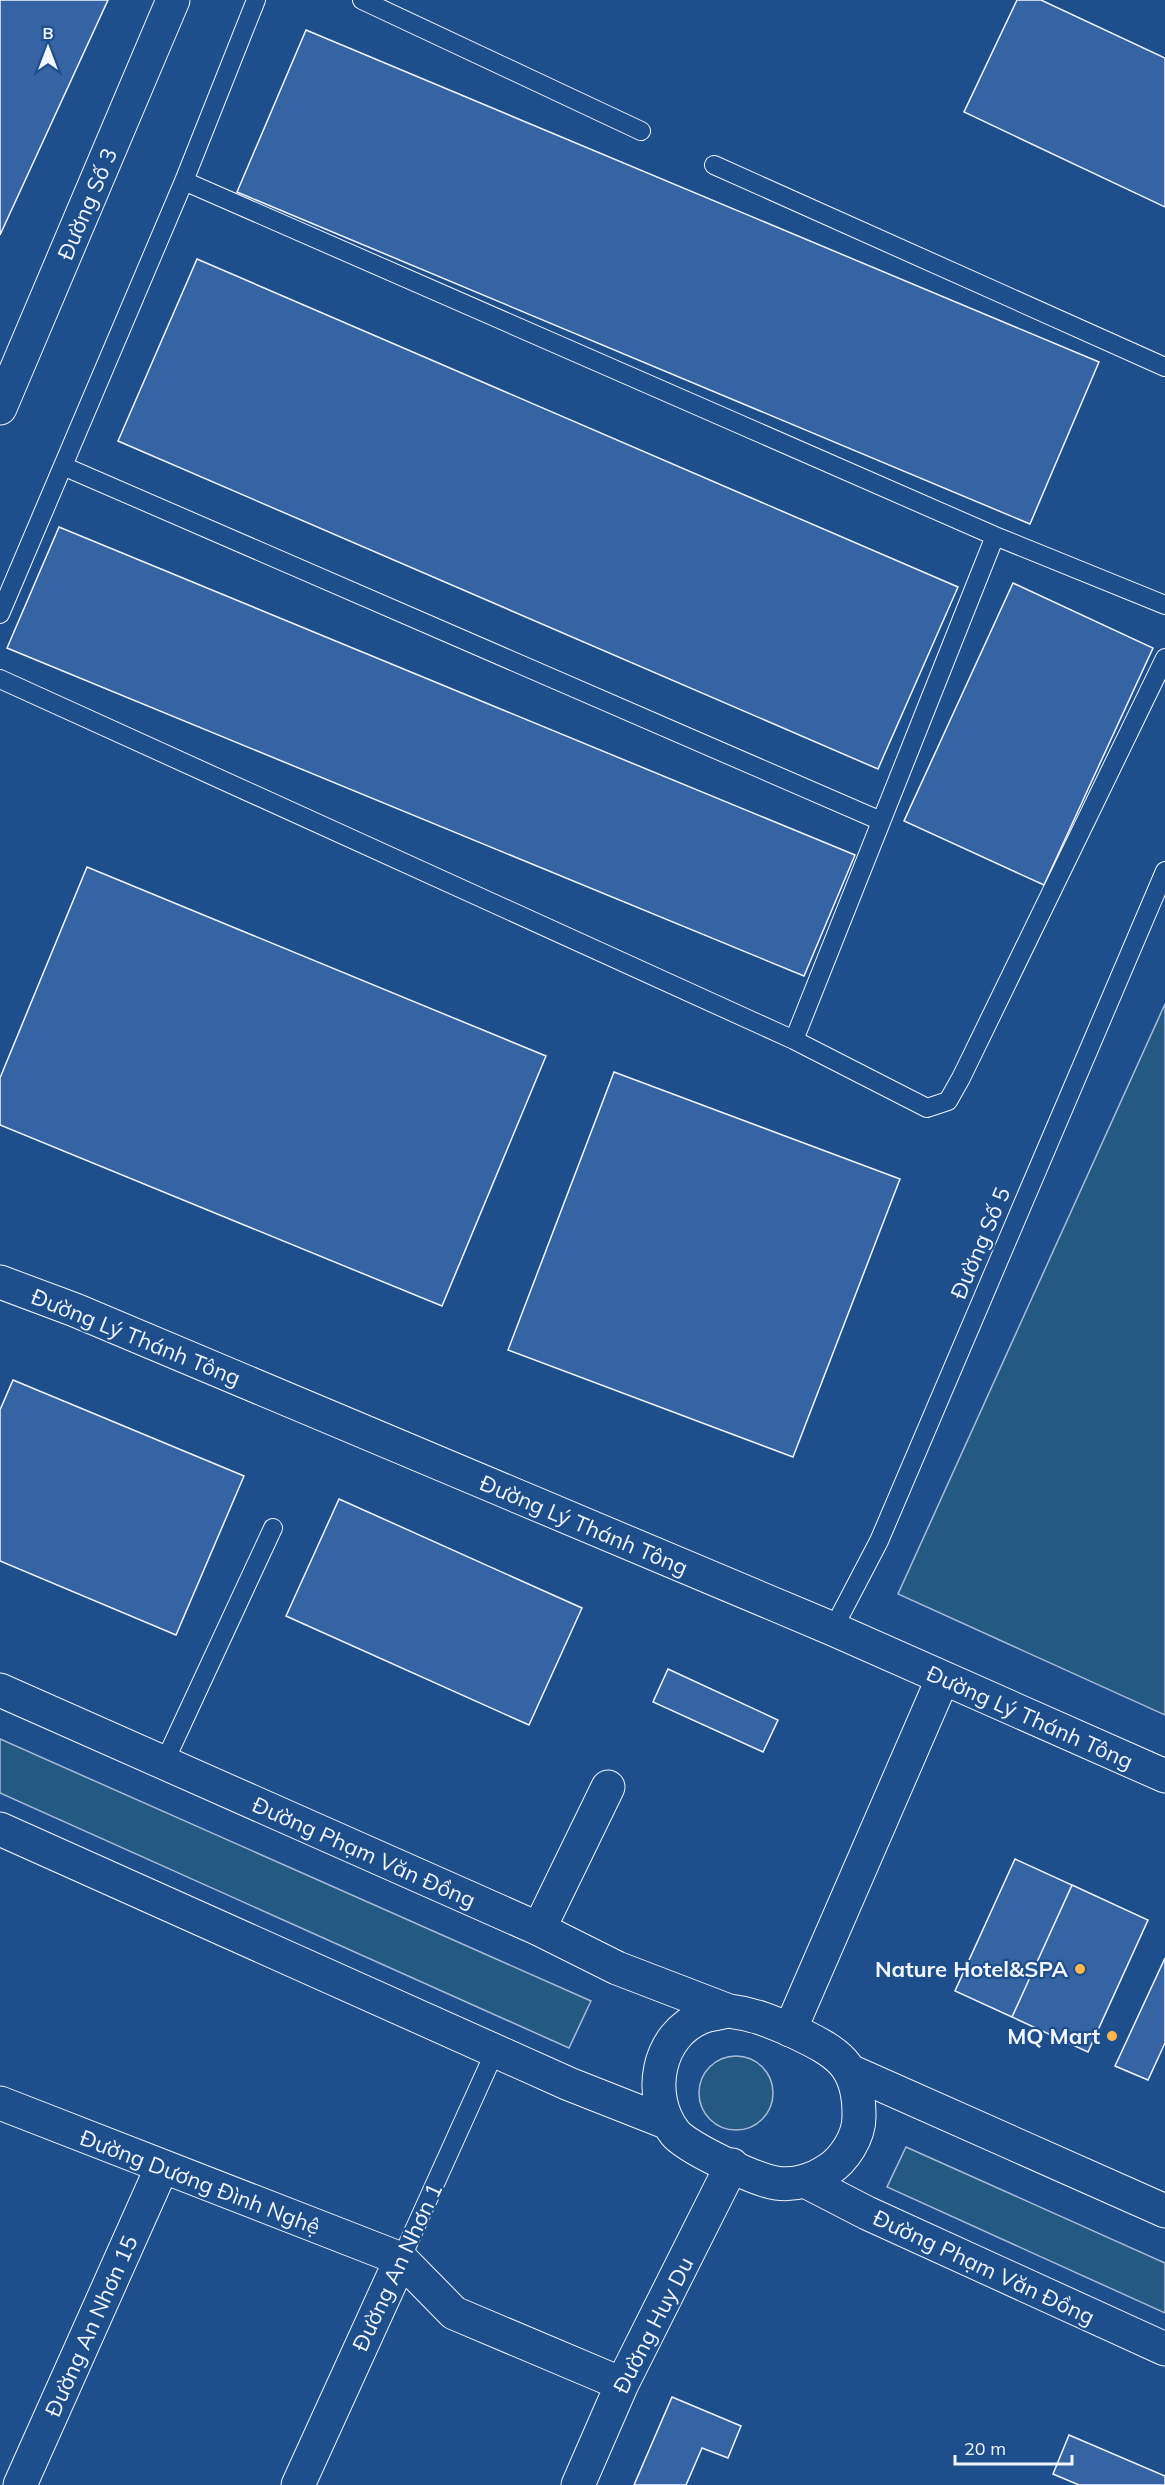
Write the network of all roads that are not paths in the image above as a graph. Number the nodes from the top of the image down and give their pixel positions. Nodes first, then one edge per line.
1 (173, 0) edge
2 (256, 0) edge
3 (362, 0) edge
4 (641, 131) dead end
5 (714, 165) dead end
6 (184, 182) junction
7 (1165, 367) edge
8 (0, 408) edge
9 (63, 466) junction
10 (995, 536) junction
11 (1165, 605) edge
12 (0, 614) edge
13 (1165, 658) edge
14 (0, 679) edge
15 (881, 821) junction
16 (1165, 871) edge
17 (794, 1040) junction
18 (0, 1282) edge
19 (273, 1528) dead end
20 (833, 1629) junction
21 (942, 1680) junction
22 (0, 1690) edge
23 (164, 1763) junction
24 (1165, 1776) edge
25 (608, 1787) dead end
26 (0, 1829) edge
27 (539, 1929) junction
28 (729, 2011) junction
29 (790, 2030) junction
30 (496, 2049) junction
31 (850, 2071) junction
32 (0, 2103) edge
33 (668, 2123) junction
34 (732, 2165) junction
35 (162, 2167) junction
36 (805, 2181) junction
37 (1165, 2211) edge
38 (401, 2259) junction
39 (1165, 2349) edge
40 (622, 2384) junction
41 (20, 2485) edge
42 (298, 2485) edge
43 (578, 2485) edge

1 - 8 street, Đường Số 3
2 - 6 lane
3 - 4 lane
5 - 7 lane
6 - 9 lane
6 - 10 lane
9 - 12 lane
9 - 15 lane
10 - 11 lane
10 - 15 lane
13 - 17 lane
14 - 17 lane
15 - 17 lane
16 - 20 lane, Đường Số 5
18 - 20 street, Đường Lý Thánh Tông
19 - 23 lane
20 - 21 street, Đường Lý Thánh Tông
21 - 24 street, Đường Lý Thánh Tông
21 - 29 street
22 - 23 street, Đường Phạm Văn Đồng
23 - 27 street, Đường Phạm Văn Đồng
25 - 27 street
26 - 30 street
27 - 28 street, Đường Phạm Văn Đồng
28 - 29 street
28 - 33 street
29 - 31 street
30 - 33 street
30 - 38 lane, Đường An Nhơn 1
31 - 36 street
31 - 37 street
32 - 35 street, Đường Dương Đình Nghệ
33 - 34 street
34 - 36 street
34 - 40 street, Đường Huy Du
35 - 38 street, Đường Dương Đình Nghệ
35 - 41 street, Đường An Nhơn 15
36 - 39 street, Đường Phạm Văn Đồng
38 - 40 street
38 - 42 street, Đường An Nhơn 1
40 - 43 street, Đường Huy Du

